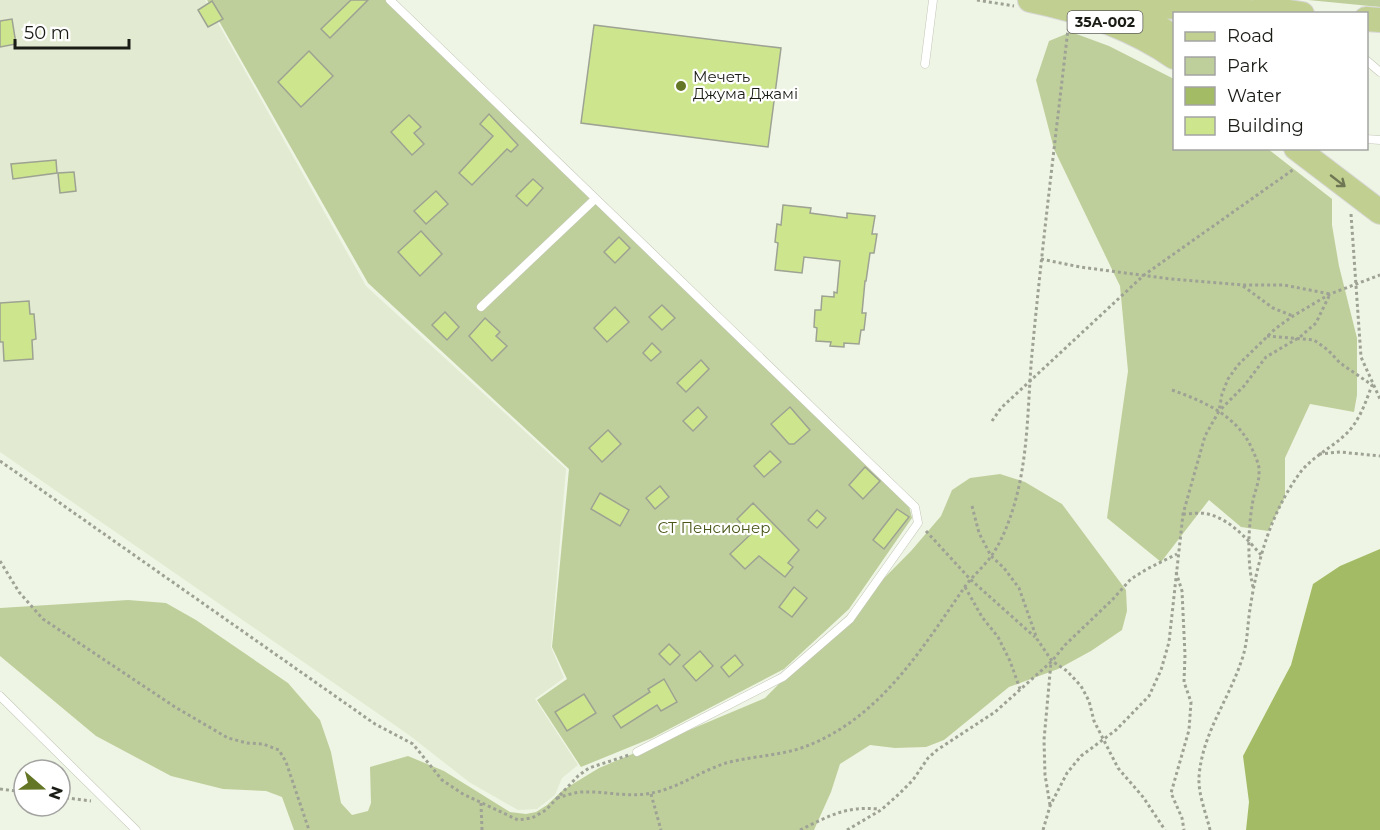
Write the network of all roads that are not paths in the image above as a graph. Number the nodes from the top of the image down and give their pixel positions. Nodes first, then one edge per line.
1 (390, 0) edge
2 (933, 0) edge
3 (1030, 0) edge
4 (1200, 0) edge
5 (1121, 2) edge
6 (1072, 10) edge
7 (1251, 12) edge
8 (1287, 12) edge
9 (1173, 37) edge
10 (1173, 56) edge
11 (1368, 62) edge
12 (925, 64) dead end
13 (1380, 72) edge
14 (1327, 150) edge
15 (1300, 155) edge
16 (1380, 192) edge
17 (595, 199) junction
18 (1380, 213) edge
19 (482, 307) dead end
20 (0, 696) edge
21 (637, 752) road end
22 (136, 830) edge

1 - 17 lane
2 - 12 lane
3 - 10 main road, 35А-002
4 - 8 main road
5 - 6 main road
5 - 7 main road
5 - 9 main road
11 - 13 lane
14 - 16 main road
15 -> 18 main road
17 - 19 lane
17 - 21 lane
20 - 22 lane

